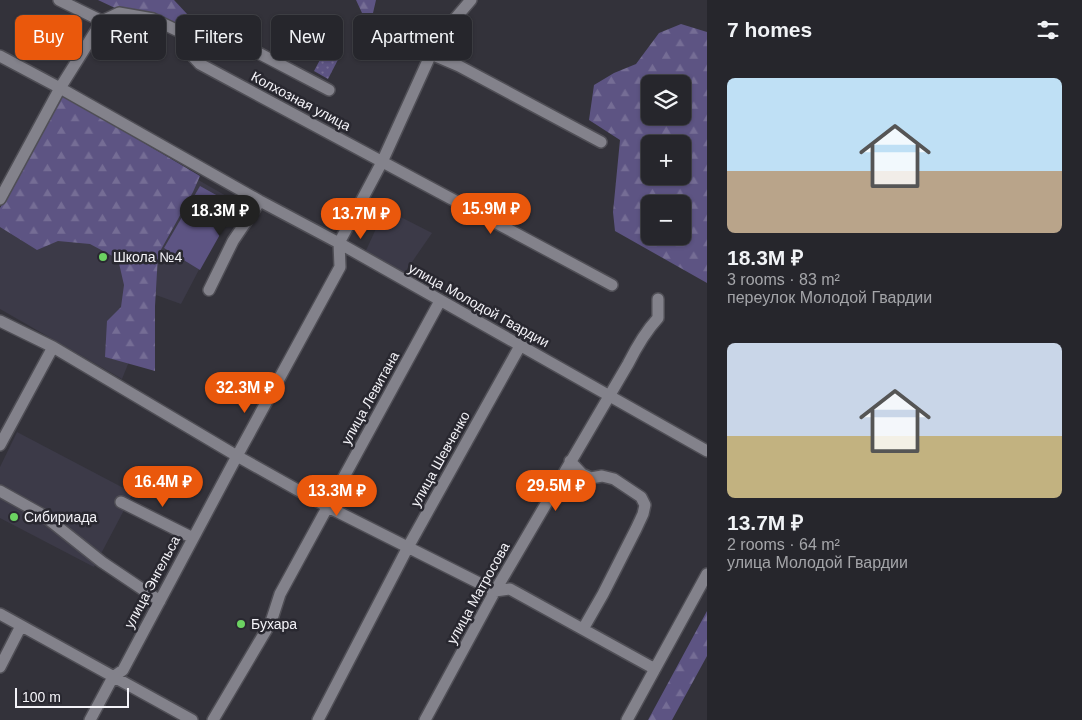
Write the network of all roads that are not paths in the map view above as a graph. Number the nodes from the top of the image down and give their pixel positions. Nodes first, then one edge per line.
1 (59, 0) edge
2 (471, 0) edge
3 (115, 15) edge
4 (130, 15) edge
5 (458, 15) edge
6 (92, 16) edge
7 (92, 37) edge
8 (261, 54) edge
9 (0, 56) edge
10 (196, 60) edge
11 (428, 60) edge
12 (444, 60) edge
13 (60, 88) junction
14 (329, 90) dead end
15 (601, 142) dead end
16 (382, 162) junction
17 (0, 199) edge
18 (260, 201) junction
19 (339, 244) junction
20 (612, 285) dead end
21 (209, 290) dead end
22 (658, 299) dead end
23 (440, 301) junction
24 (0, 321) edge
25 (520, 346) junction
26 (53, 347) junction
27 (608, 396) junction
28 (0, 445) edge
29 (707, 451) edge
30 (236, 456) junction
31 (570, 461) junction
32 (0, 491) edge
33 (122, 502) dead end
34 (328, 507) junction
35 (193, 538) junction
36 (408, 547) junction
37 (707, 574) edge
38 (495, 591) junction
39 (160, 600) junction
40 (0, 614) edge
41 (21, 626) junction
42 (583, 629) junction
43 (0, 667) edge
44 (655, 668) junction
45 (113, 677) junction
46 (90, 720) edge
47 (192, 720) edge
48 (213, 720) edge
49 (318, 720) edge
50 (425, 720) edge
51 (627, 720) edge

1 - 6 street
2 - 5 street, улица Энгельса
3 - 4 street
7 - 13 street
8 - 14 street
9 - 13 street, улица Молодой Гвардии
10 - 16 street, Колхозная улица
11 - 16 street, улица Энгельса
12 - 15 street
13 - 17 street
13 - 18 street, улица Молодой Гвардии
16 - 19 street, улица Энгельса
16 - 20 street
18 - 19 street, улица Молодой Гвардии
18 - 21 street
19 - 23 street, улица Молодой Гвардии
19 - 30 street, улица Энгельса
22 - 27 street, улица Матросова
23 - 25 street, улица Молодой Гвардии
23 - 34 street, улица Левитана
24 - 26 street
25 - 27 street, улица Молодой Гвардии
25 - 36 street, улица Шевченко
26 - 28 street
26 - 30 street
27 - 29 street, улица Молодой Гвардии
27 - 31 street, улица Матросова
30 - 34 street
30 - 35 street, улица Энгельса
31 - 38 street, улица Матросова
31 - 42 street
32 - 39 street
33 - 35 street
34 - 36 street
34 - 48 street, улица Левитана
35 - 39 street, улица Энгельса
36 - 38 street
36 - 49 street, улица Шевченко
37 - 44 street
38 - 42 street
38 - 50 street, улица Матросова
39 - 45 street, улица Энгельса
40 - 41 street
41 - 43 street
41 - 45 street
42 - 44 street
44 - 51 street
45 - 46 street, улица Энгельса
45 - 47 street

